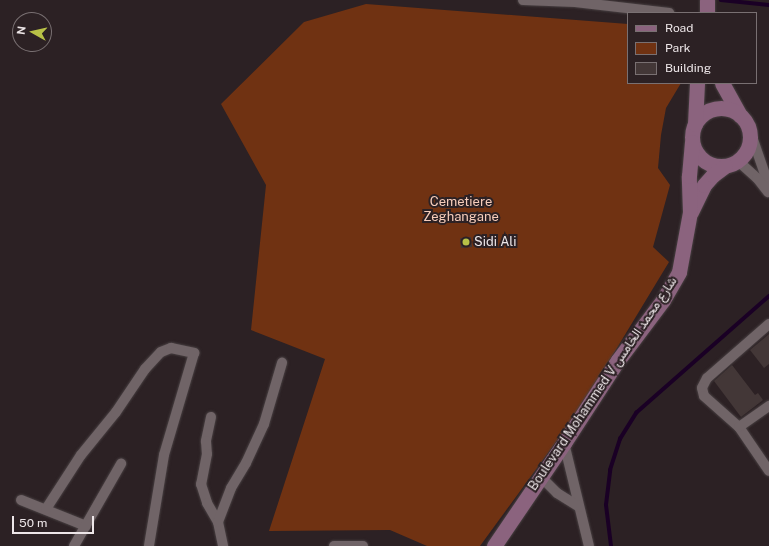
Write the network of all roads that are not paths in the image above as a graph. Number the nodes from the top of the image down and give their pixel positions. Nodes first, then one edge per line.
1 (523, 0) edge
2 (661, 12) edge
3 (697, 84) edge
4 (723, 84) edge
5 (740, 115) junction
6 (695, 124) junction
7 (749, 128) junction
8 (692, 142) junction
9 (732, 163) junction
10 (769, 186) edge
11 (769, 193) edge
12 (690, 212) junction
13 (769, 324) edge
14 (282, 363) dead end
15 (769, 406) edge
16 (211, 417) dead end
17 (739, 427) junction
18 (564, 443) junction
19 (121, 464) dead end
20 (769, 471) edge
21 (541, 477) junction
22 (21, 500) dead end
23 (579, 507) junction
24 (46, 509) junction
25 (218, 522) junction
26 (86, 526) junction
27 (346, 545) edge
28 (74, 546) edge
29 (149, 546) edge
30 (223, 546) edge
31 (334, 546) edge
32 (363, 546) edge
33 (494, 546) edge
34 (589, 546) edge

1 - 2 street
3 - 6 main road
4 - 5 main road
5 - 6 main road
5 - 7 main road
6 - 8 main road
7 - 9 main road
7 - 10 street
8 - 9 main road
8 - 12 main road, Boulevard Mohammed V شارع محمد الخامس
9 - 11 street
9 - 12 main road, Boulevard Mohammed V شارع محمد الخامس
12 - 18 main road, Boulevard Mohammed V شارع محمد الخامس
13 - 17 street
14 - 25 street
15 - 17 street
16 - 25 street
17 - 20 street
18 - 21 main road, Boulevard Mohammed V شارع محمد الخامس
18 - 23 street
19 - 26 street
21 - 23 street
21 - 33 main road, Boulevard Mohammed V شارع محمد الخامس
22 - 24 street
23 - 34 street
24 - 26 street
24 - 29 street
25 - 30 street
26 - 28 street
27 - 31 street
27 - 32 street

